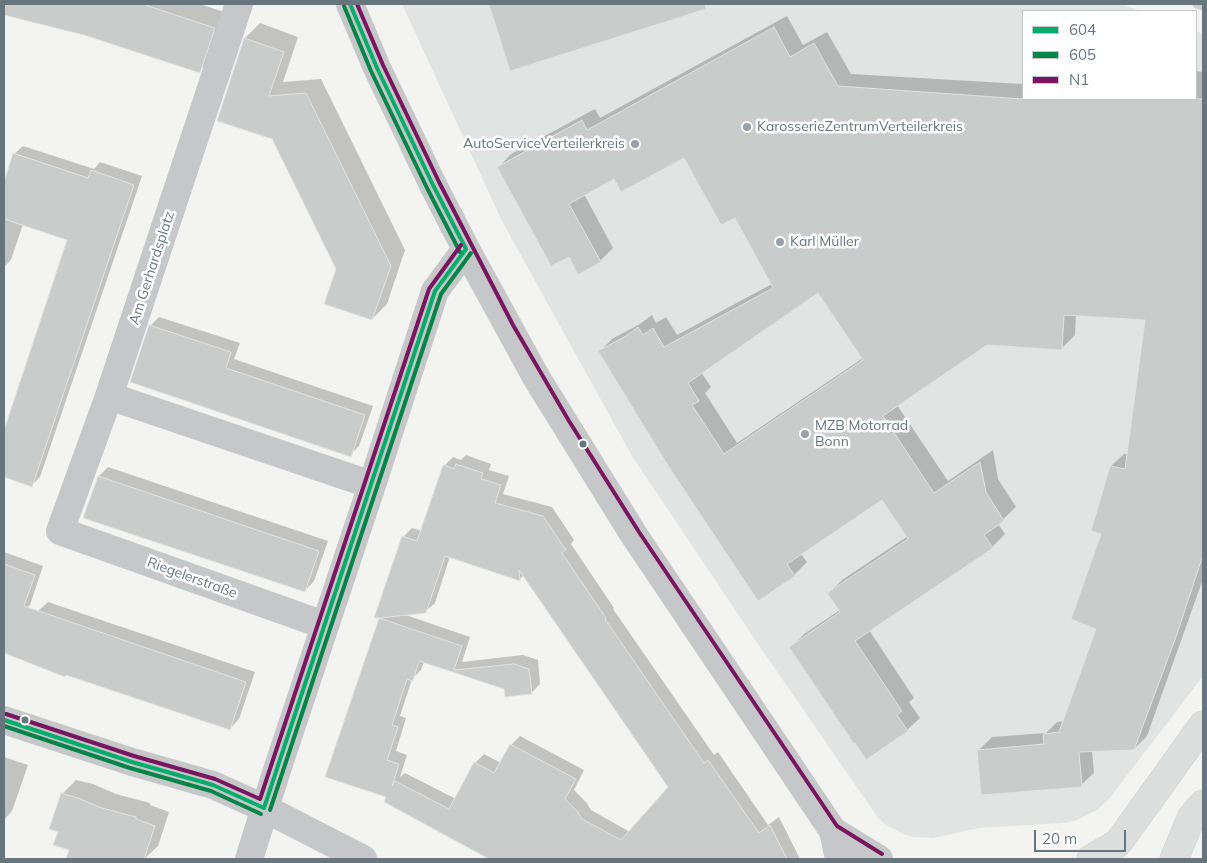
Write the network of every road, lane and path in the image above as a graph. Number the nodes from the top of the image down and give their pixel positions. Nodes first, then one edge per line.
1 (239, 4) edge
2 (350, 4) edge
3 (466, 249) junction
4 (109, 396) junction
5 (372, 485) junction
6 (60, 531) joint
7 (324, 625) junction
8 (4, 720) edge
9 (1203, 725) edge
10 (1203, 804) edge
11 (264, 808) junction
12 (834, 831) junction
13 (249, 859) edge
14 (363, 859) edge
15 (839, 859) edge
16 (879, 859) edge
17 (1090, 859) edge
18 (1174, 859) edge

1 - 4 street, Am Gerhardsplatz
2 - 3 street
3 - 5 street
3 - 12 street
4 - 5 street
4 - 6 street, Am Gerhardsplatz
5 - 7 street
6 - 7 street, Riegelerstraße
7 - 11 street
8 - 11 street
9 - 17 main road
10 - 18 main road
11 - 13 street
11 - 14 street
12 - 15 street
12 - 16 street

